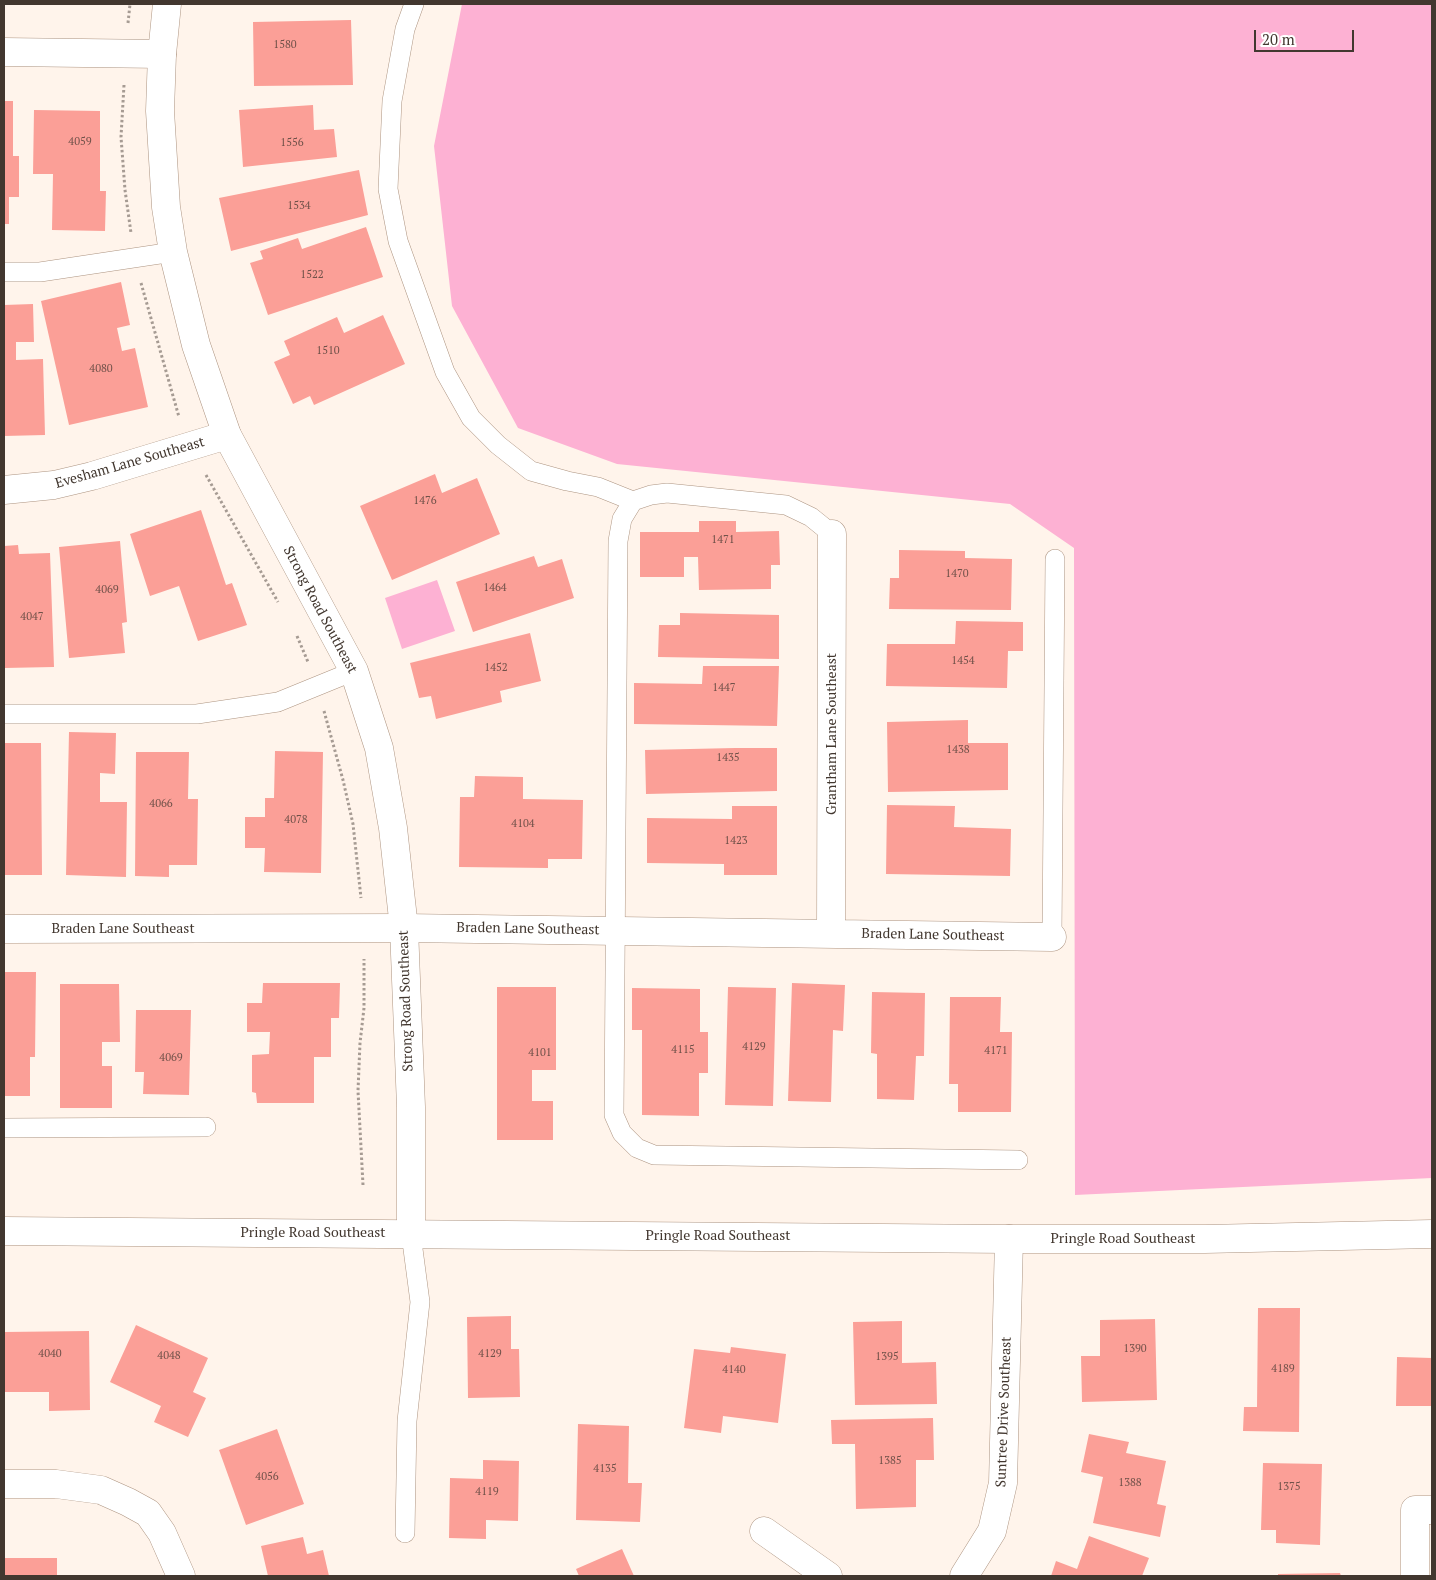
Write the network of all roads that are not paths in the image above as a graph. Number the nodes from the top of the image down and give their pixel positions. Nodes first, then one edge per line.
1 (167, 4) edge
2 (414, 4) edge
3 (4, 52) edge
4 (162, 54) junction
5 (173, 252) junction
6 (4, 272) edge
7 (227, 435) junction
8 (4, 490) edge
9 (633, 501) junction
10 (832, 534) joint
11 (1055, 559) dead end
12 (354, 671) junction
13 (4, 714) edge
14 (404, 928) junction
15 (4, 929) edge
16 (614, 930) junction
17 (831, 933) junction
18 (1052, 937) joint
19 (206, 1127) dead end
20 (4, 1128) edge
21 (1018, 1160) dead end
22 (4, 1231) edge
23 (411, 1234) junction
24 (1432, 1234) edge
25 (1009, 1239) junction
26 (4, 1484) edge
27 (1432, 1510) edge
28 (764, 1531) dead end
29 (405, 1533) dead end
30 (181, 1576) edge
31 (828, 1576) edge
32 (964, 1576) edge
33 (1415, 1576) edge

1 - 4 street, Strong Road Southeast
2 - 9 lane
3 - 4 street
4 - 5 street, Strong Road Southeast
5 - 6 lane
5 - 7 street, Strong Road Southeast
7 - 8 street, Evesham Lane Southeast
7 - 12 street, Strong Road Southeast
9 - 10 lane
9 - 16 lane
10 - 17 street, Grantham Lane Southeast
11 - 18 lane
12 - 13 lane
12 - 14 street, Strong Road Southeast
14 - 15 street, Braden Lane Southeast
14 - 16 street, Braden Lane Southeast
14 - 23 street, Strong Road Southeast
16 - 17 street, Braden Lane Southeast
16 - 21 lane
17 - 18 street, Braden Lane Southeast
19 - 20 lane
22 - 23 street, Pringle Road Southeast
23 - 25 street, Pringle Road Southeast
23 - 29 lane
24 - 25 street, Pringle Road Southeast
25 - 32 street, Suntree Drive Southeast
26 - 30 street
27 - 33 street
28 - 31 street

